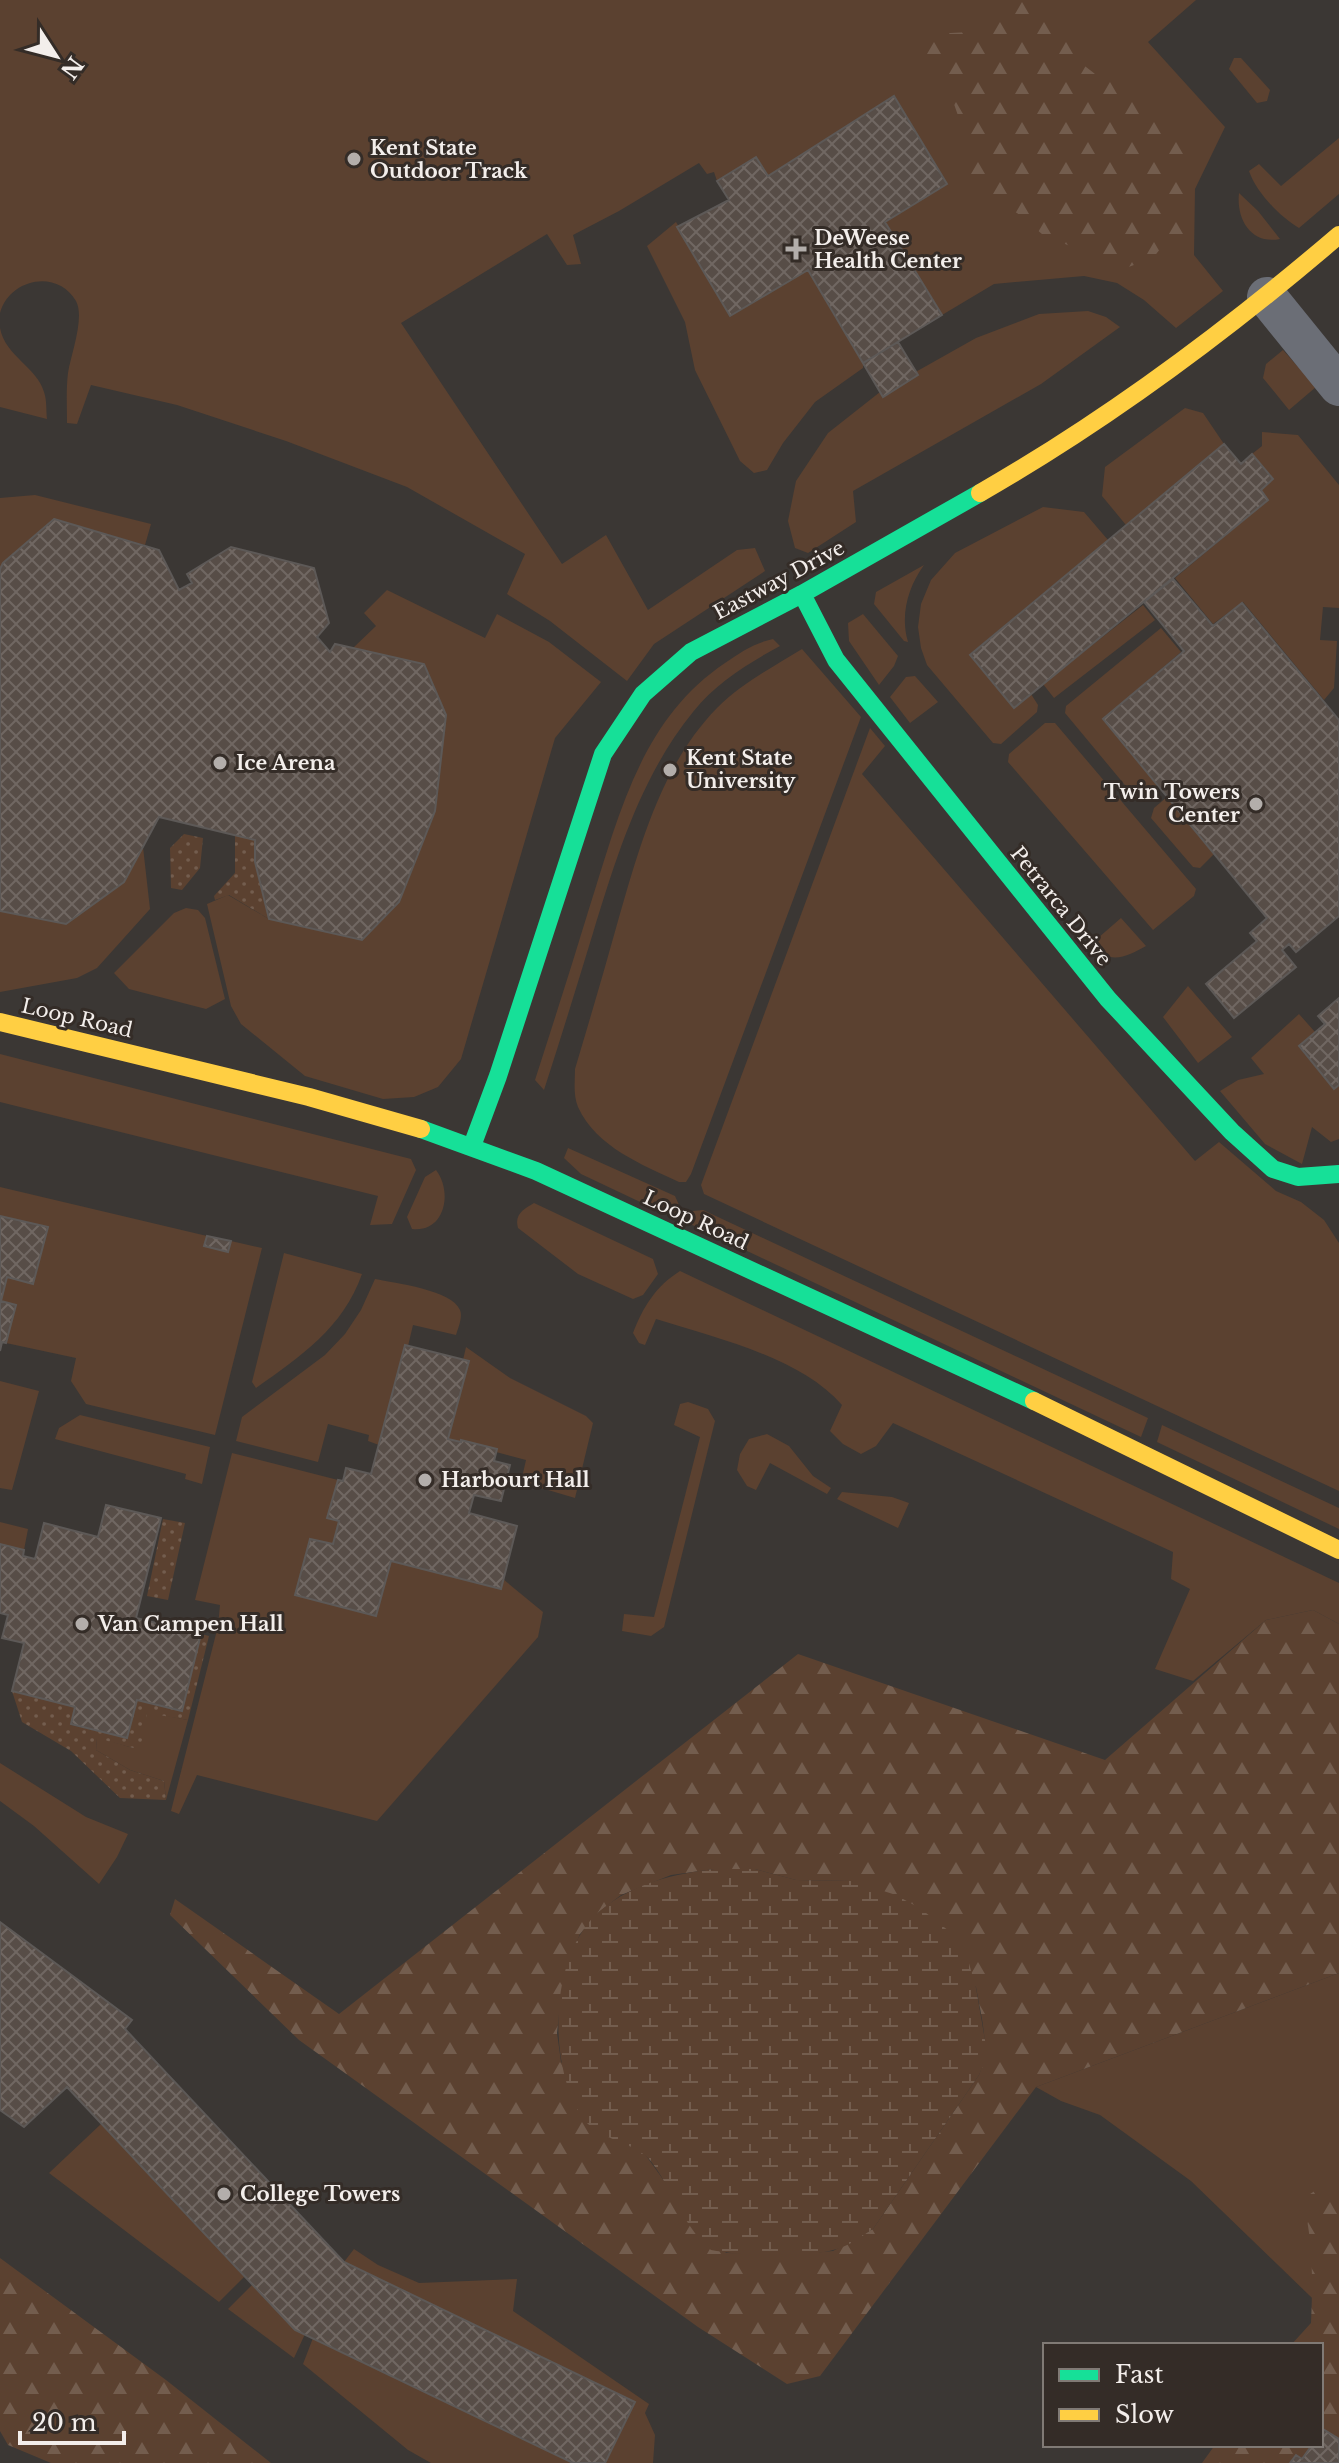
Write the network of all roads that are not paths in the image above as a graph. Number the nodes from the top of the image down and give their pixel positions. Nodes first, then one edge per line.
1 (1339, 235) edge
2 (1267, 297) junction
3 (1339, 386) edge
4 (802, 594) junction
5 (0, 1022) edge
6 (472, 1146) junction
7 (1339, 1174) edge
8 (1339, 1550) edge

1 - 2 street, Eastway Drive
2 - 3 street
2 - 4 street, Eastway Drive
4 - 6 street, Eastway Drive
4 - 7 street, Petrarca Drive
5 - 6 street, Loop Road
6 - 8 street, Loop Road

